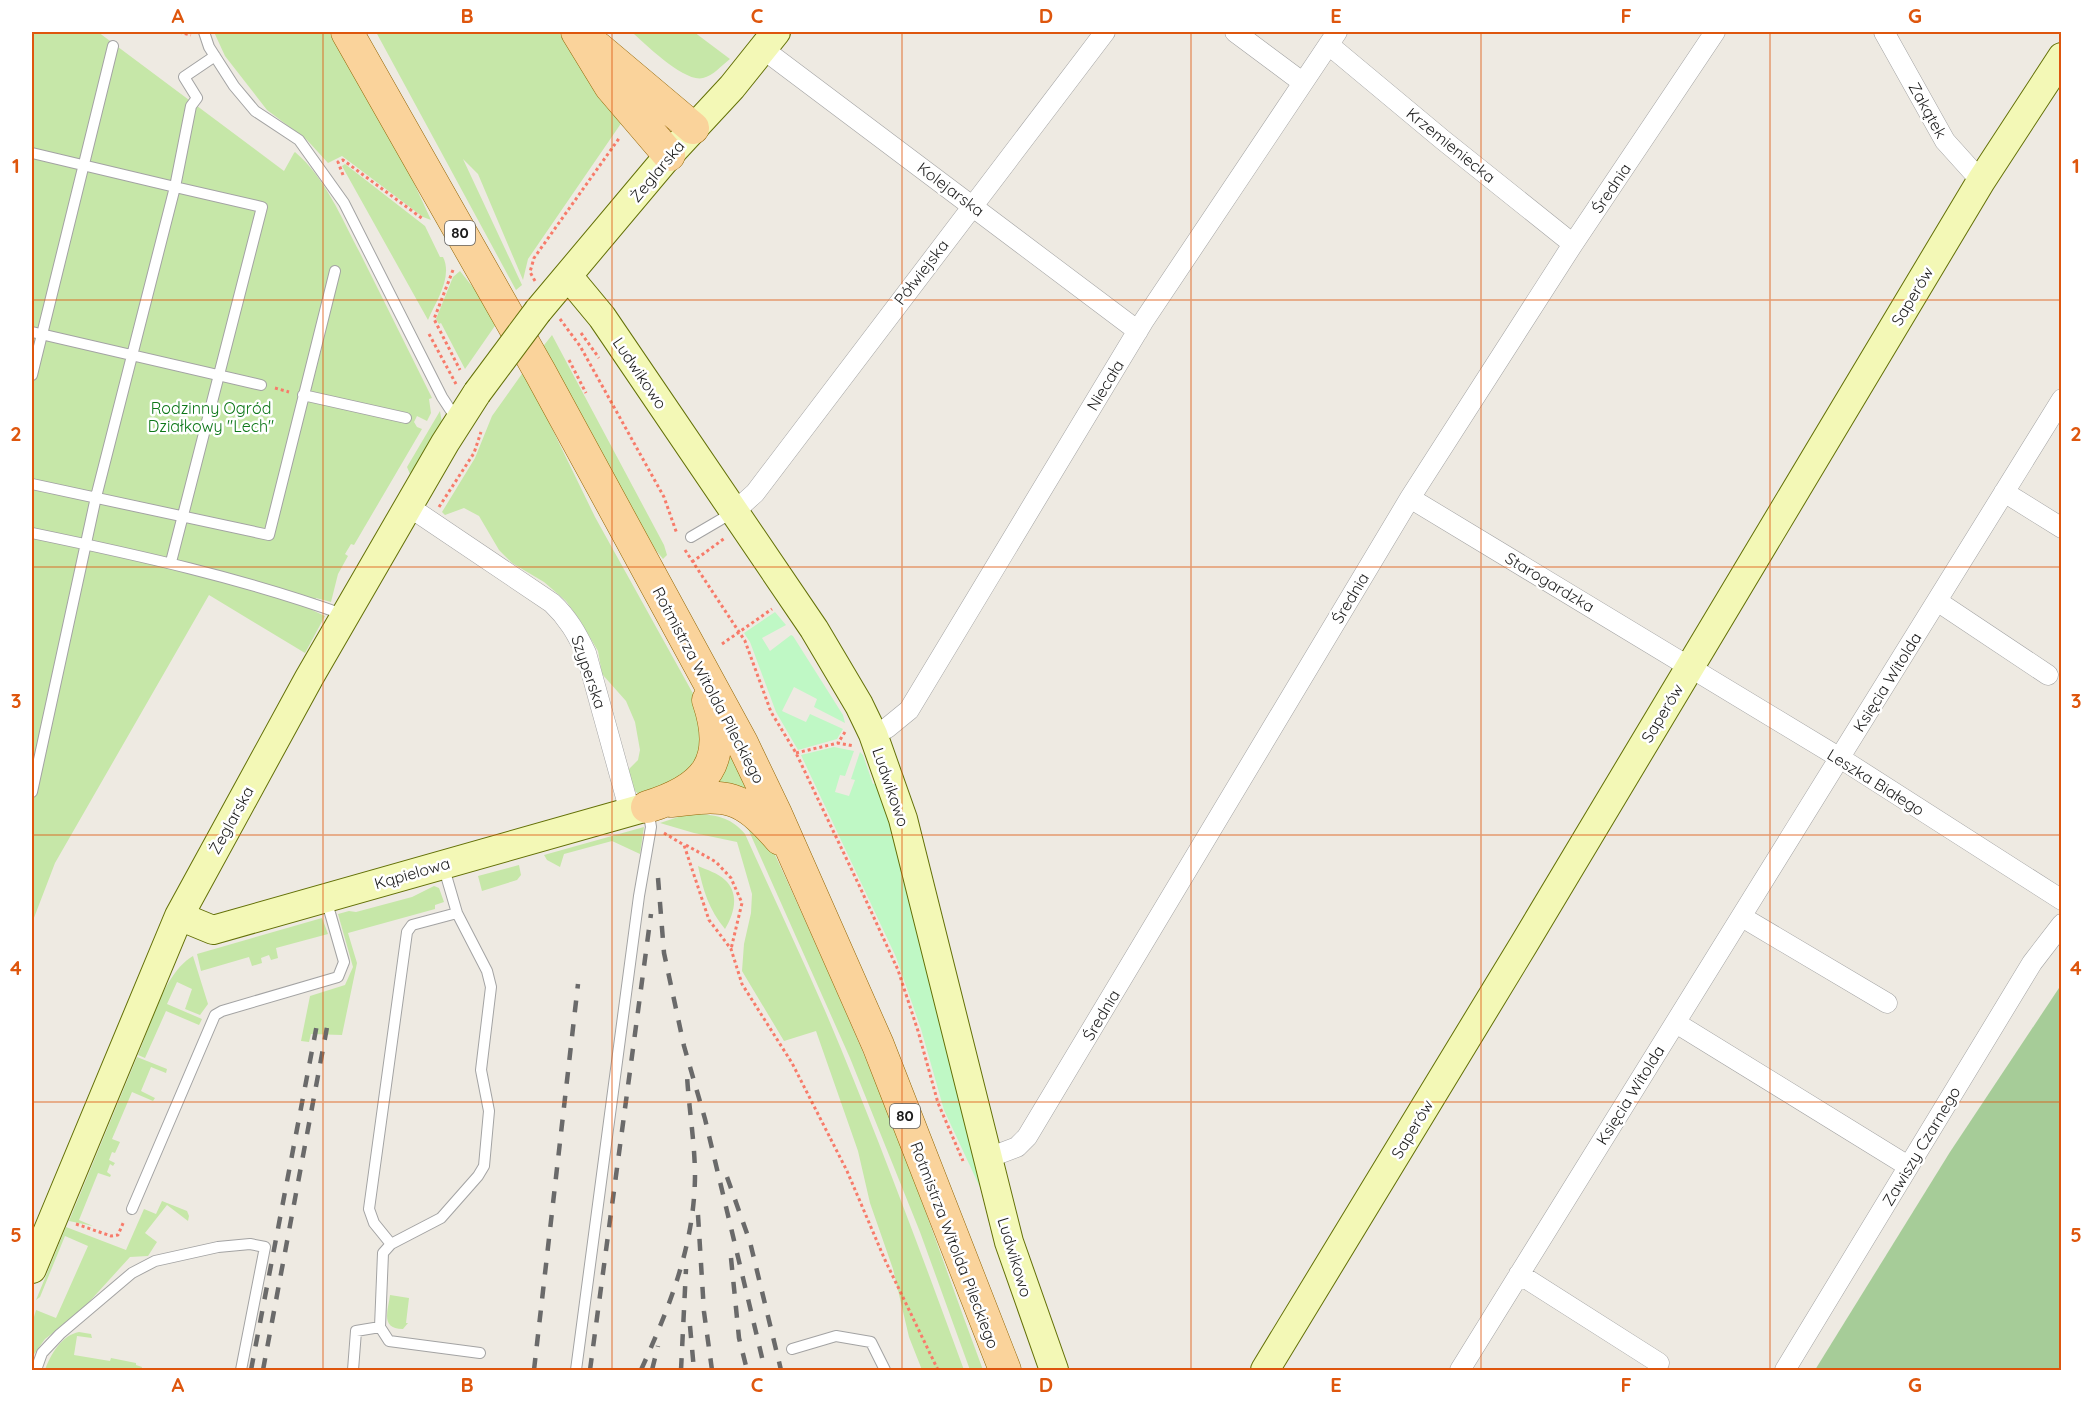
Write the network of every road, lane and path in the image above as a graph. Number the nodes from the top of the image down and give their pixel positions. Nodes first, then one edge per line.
1 (204, 32) edge
2 (347, 32) edge
3 (358, 32) edge
4 (578, 32) edge
5 (1105, 32) edge
6 (1236, 32) edge
7 (1715, 32) edge
8 (1884, 32) edge
9 (1333, 38) edge
10 (770, 40) edge
11 (113, 46) dead end
12 (215, 56) junction
13 (2061, 57) edge
14 (374, 79) junction
15 (1302, 82) junction
16 (693, 128) junction
17 (624, 132) dead end
18 (32, 153) edge
19 (669, 155) junction
20 (84, 165) junction
21 (1982, 181) junction
22 (347, 184) dead end
23 (175, 186) junction
24 (973, 206) junction
25 (424, 220) dead end
26 (1574, 244) junction
27 (453, 268) dead end
28 (335, 271) dead end
29 (568, 276) junction
30 (549, 311) junction
31 (565, 326) junction
32 (425, 328) dead end
33 (1138, 331) junction
34 (37, 333) edge
35 (132, 355) junction
36 (569, 360) dead end
37 (460, 370) dead end
38 (32, 375) edge
39 (219, 375) junction
40 (261, 385) joint
41 (468, 390) junction
42 (586, 393) dead end
43 (303, 395) junction
44 (2061, 399) edge
45 (406, 418) dead end
46 (471, 425) junction
47 (32, 484) edge
48 (2004, 492) junction
49 (96, 497) junction
50 (1410, 498) junction
51 (416, 511) junction
52 (183, 516) junction
53 (732, 523) junction
54 (2061, 528) edge
55 (32, 533) edge
56 (685, 539) joint
57 (86, 544) junction
58 (684, 548) dead end
59 (171, 562) junction
60 (692, 562) junction
61 (1937, 601) junction
62 (776, 606) dead end
63 (345, 615) junction
64 (740, 633) junction
65 (686, 640) junction
66 (722, 644) dead end
67 (1689, 667) junction
68 (2048, 675) dead end
69 (873, 734) junction
70 (838, 743) dead end
71 (796, 753) junction
72 (1840, 758) junction
73 (32, 792) edge
74 (648, 812) junction
75 (684, 844) junction
76 (443, 864) junction
77 (799, 865) junction
78 (326, 899) junction
79 (2061, 900) edge
80 (457, 913) junction
81 (178, 916) junction
82 (1742, 917) junction
83 (2061, 924) edge
84 (731, 950) junction
85 (1887, 1003) dead end
86 (1676, 1023) junction
87 (976, 1161) junction
88 (1908, 1166) junction
89 (132, 1209) joint
90 (53, 1217) junction
91 (391, 1244) junction
92 (32, 1269) edge
93 (1519, 1274) junction
94 (380, 1327) junction
95 (792, 1348) dead end
96 (480, 1353) dead end
97 (1659, 1363) dead end
98 (36, 1371) edge
99 (241, 1371) edge
100 (353, 1371) edge
101 (576, 1371) edge
102 (885, 1371) edge
103 (938, 1371) edge
104 (1005, 1371) edge
105 (1053, 1371) edge
106 (1265, 1371) edge
107 (1460, 1371) edge
108 (1785, 1371) edge

1 - 12 lane
2 - 14 main road, Rotmistrza Witolda Pileckiego / 80
3 - 14 main road
4 - 16 main road
4 - 19 main road
5 - 24 street, Półwiejska
6 - 15 street
7 - 26 street, Średnia
8 - 21 street, Zakątek
9 - 15 street, Niecała
9 - 26 street, Krzemieniecka
10 - 16 street, Żeglarska
10 - 24 street, Kolejarska
11 - 20 lane
12 - 23 lane
12 - 46 lane
13 - 21 street, Saperów
14 - 65 main road, Rotmistrza Witolda Pileckiego / 80
15 - 33 street, Niecała
16 - 19 street, Żeglarska
17 - 30 path
18 - 20 lane
19 - 29 street, Żeglarska
20 - 23 lane
20 - 34 lane
21 - 67 street, Saperów
22 - 25 path
23 - 35 lane
23 - 39 lane
24 - 33 street, Kolejarska
24 - 53 street, Półwiejska
26 - 50 street, Średnia
27 - 37 path
28 - 43 lane
29 - 30 street, Żeglarska
29 - 53 street, Ludwikowo
30 - 31 path
30 - 31 path
30 - 41 street, Żeglarska, bridge
31 - 56 path
32 - 41 path
33 - 69 street, Niecała
34 - 35 lane
34 - 38 lane
35 - 39 lane
35 - 49 lane
36 - 42 path
39 - 40 lane
39 - 52 lane
40 - 43 path
41 - 46 street, Żeglarska
43 - 45 lane
43 - 52 lane
44 - 48 street, Księcia Witolda
46 - 51 street, Żeglarska
46 - 51 path
47 - 49 lane
48 - 54 street
48 - 61 street, Księcia Witolda
49 - 52 lane
49 - 57 lane
50 - 67 street, Starogardzka
50 - 87 street, Średnia
51 - 63 street, Żeglarska
51 - 74 street, Szyperska
52 - 59 lane
53 - 56 lane
53 - 60 path
53 - 69 street, Ludwikowo
55 - 57 lane
57 - 59 lane
57 - 73 lane
58 - 60 path
59 - 63 lane
60 - 64 path
61 - 68 street
61 - 72 street, Księcia Witolda
62 - 64 path
63 - 81 street, Żeglarska
64 - 66 path
64 - 71 path
65 - 74 main road
65 - 77 main road, Rotmistrza Witolda Pileckiego / 80
67 - 72 street, Leszka Białego
67 - 106 street, Saperów
69 - 87 street, Ludwikowo
70 - 71 path
71 - 87 path
72 - 79 street, Leszka Białego
72 - 82 street, Księcia Witolda
74 - 75 path
74 - 76 street, Kąpielowa
74 - 77 main road
74 - 101 lane
75 - 84 path
75 - 84 path
76 - 78 street, Kąpielowa
76 - 80 lane
77 - 104 main road, Rotmistrza Witolda Pileckiego / 80
78 - 81 street, Kąpielowa
78 - 89 lane
80 - 91 lane
80 - 91 lane
81 - 90 street, Żeglarska
82 - 85 street
82 - 86 street, Księcia Witolda
83 - 88 street, Zawiszy Czarnego
84 - 103 path
86 - 88 street
86 - 93 street, Księcia Witolda
87 - 105 street, Ludwikowo
88 - 108 street, Zawiszy Czarnego
89 - 90 path
90 - 92 street, Żeglarska
91 - 94 lane
93 - 97 street
93 - 107 street, Księcia Witolda
94 - 96 lane
94 - 100 lane
95 - 102 lane
98 - 99 lane

